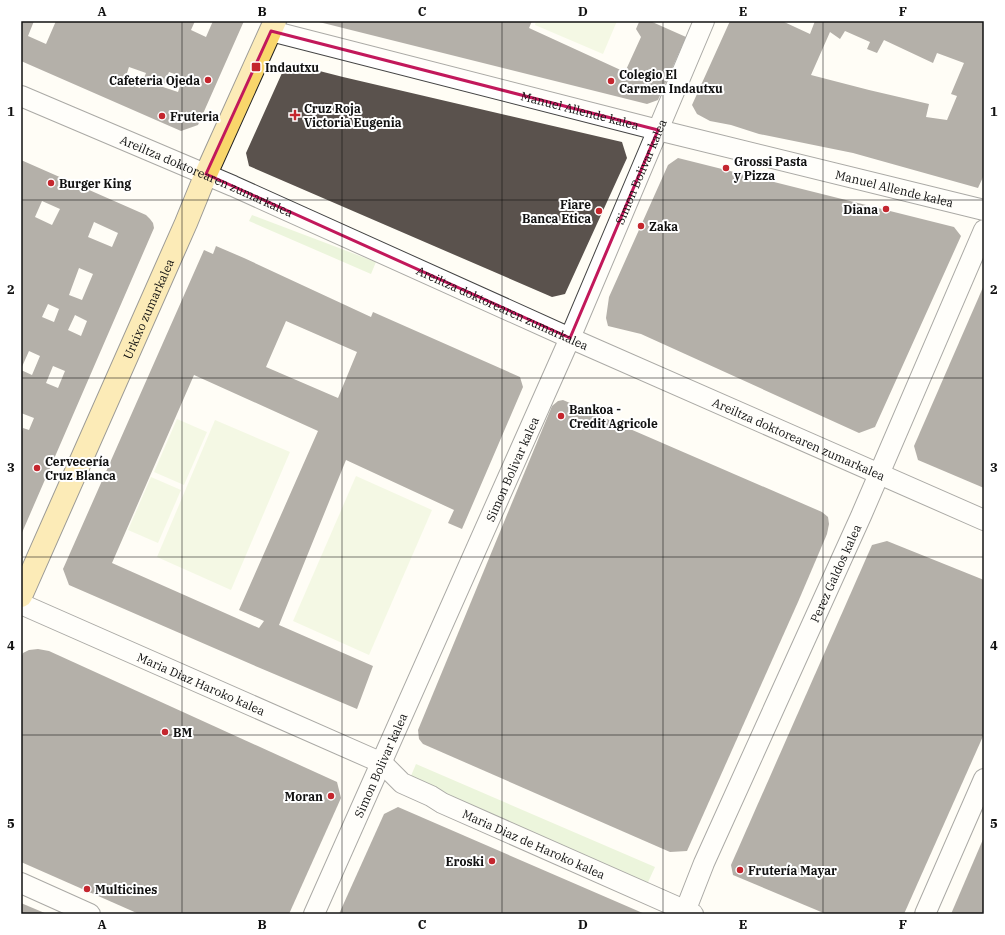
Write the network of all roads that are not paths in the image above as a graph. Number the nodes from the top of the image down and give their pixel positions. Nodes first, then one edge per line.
1 (704, 21) edge
2 (273, 26) edge
3 (21, 96) edge
4 (658, 130) junction
5 (206, 174) junction
6 (984, 210) edge
7 (984, 230) edge
8 (570, 338) junction
9 (879, 473) junction
10 (984, 520) edge
11 (21, 596) edge
12 (21, 604) edge
13 (382, 763) junction
14 (984, 779) edge
15 (21, 883) edge
16 (688, 913) edge
17 (90, 914) edge
18 (314, 914) edge
19 (925, 914) edge

1 - 4 street, Simon Bolivar kalea
2 - 4 street, Manuel Allende kalea
2 - 5 main road, Urkixo zumarkalea
3 - 5 street, Areiltza doktorearen zumarkalea
4 - 6 street, Manuel Allende kalea
4 - 8 street, Simon Bolivar kalea
5 - 8 street, Areiltza doktorearen zumarkalea
5 - 11 main road, Urkixo zumarkalea
7 - 9 street, Perez Galdos kalea
8 - 9 street, Areiltza doktorearen zumarkalea
8 - 13 street, Simon Bolivar kalea
9 - 10 street, Areiltza doktorearen zumarkalea
9 - 16 street, Perez Galdos kalea
12 - 13 street, Maria Diaz Haroko kalea
13 - 16 street, Maria Diaz de Haroko kalea
13 - 18 street, Simon Bolivar kalea
14 - 19 street
15 - 17 street

